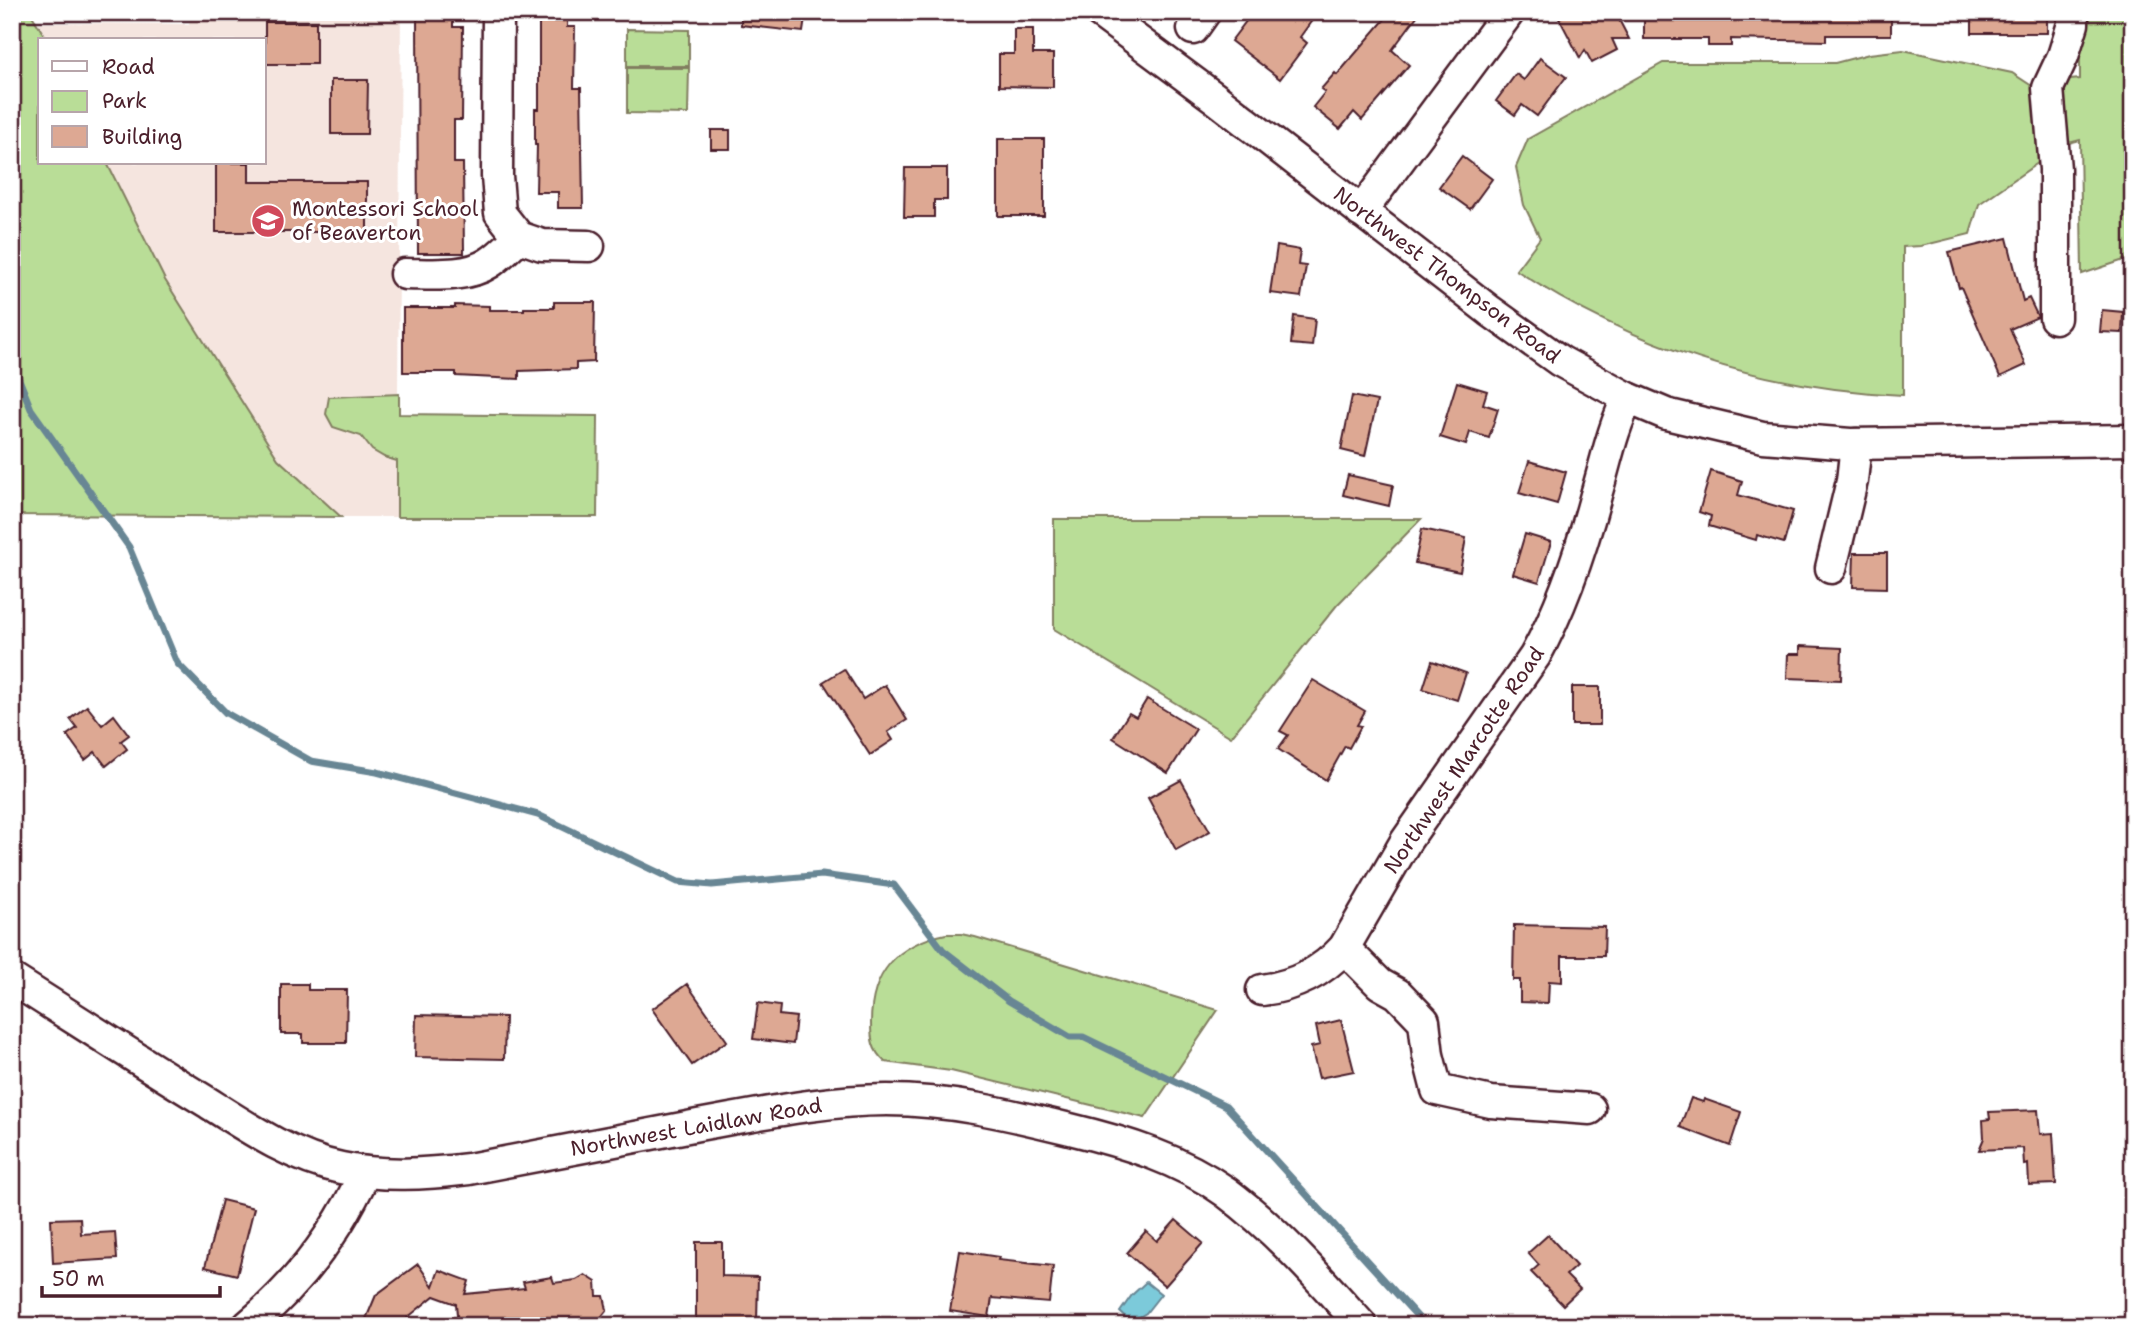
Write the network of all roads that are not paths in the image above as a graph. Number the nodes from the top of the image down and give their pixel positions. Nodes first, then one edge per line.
1 (498, 12) edge
2 (1099, 12) edge
3 (1510, 12) edge
4 (2073, 12) edge
5 (1360, 212) junction
6 (519, 237) junction
7 (589, 246) dead end
8 (405, 274) dead end
9 (2055, 318) dead end
10 (1628, 398) junction
11 (2133, 440) edge
12 (1856, 444) junction
13 (1831, 568) dead end
14 (1344, 948) junction
15 (12, 979) edge
16 (1262, 990) dead end
17 (1590, 1109) dead end
18 (365, 1172) junction
19 (248, 1326) edge
20 (1362, 1326) edge

1 - 6 street
2 - 5 street, Northwest Thompson Road
3 - 5 street
4 - 9 street
5 - 10 street, Northwest Thompson Road
6 - 7 street
6 - 8 street
10 - 12 street, Northwest Thompson Road
10 - 14 street, Northwest Marcotte Road
11 - 12 street, Northwest Thompson Road
12 - 13 street
14 - 16 street, Northwest Marcotte Road
14 - 17 street
15 - 18 street, Northwest Laidlaw Road
18 - 19 street
18 - 20 street, Northwest Laidlaw Road

